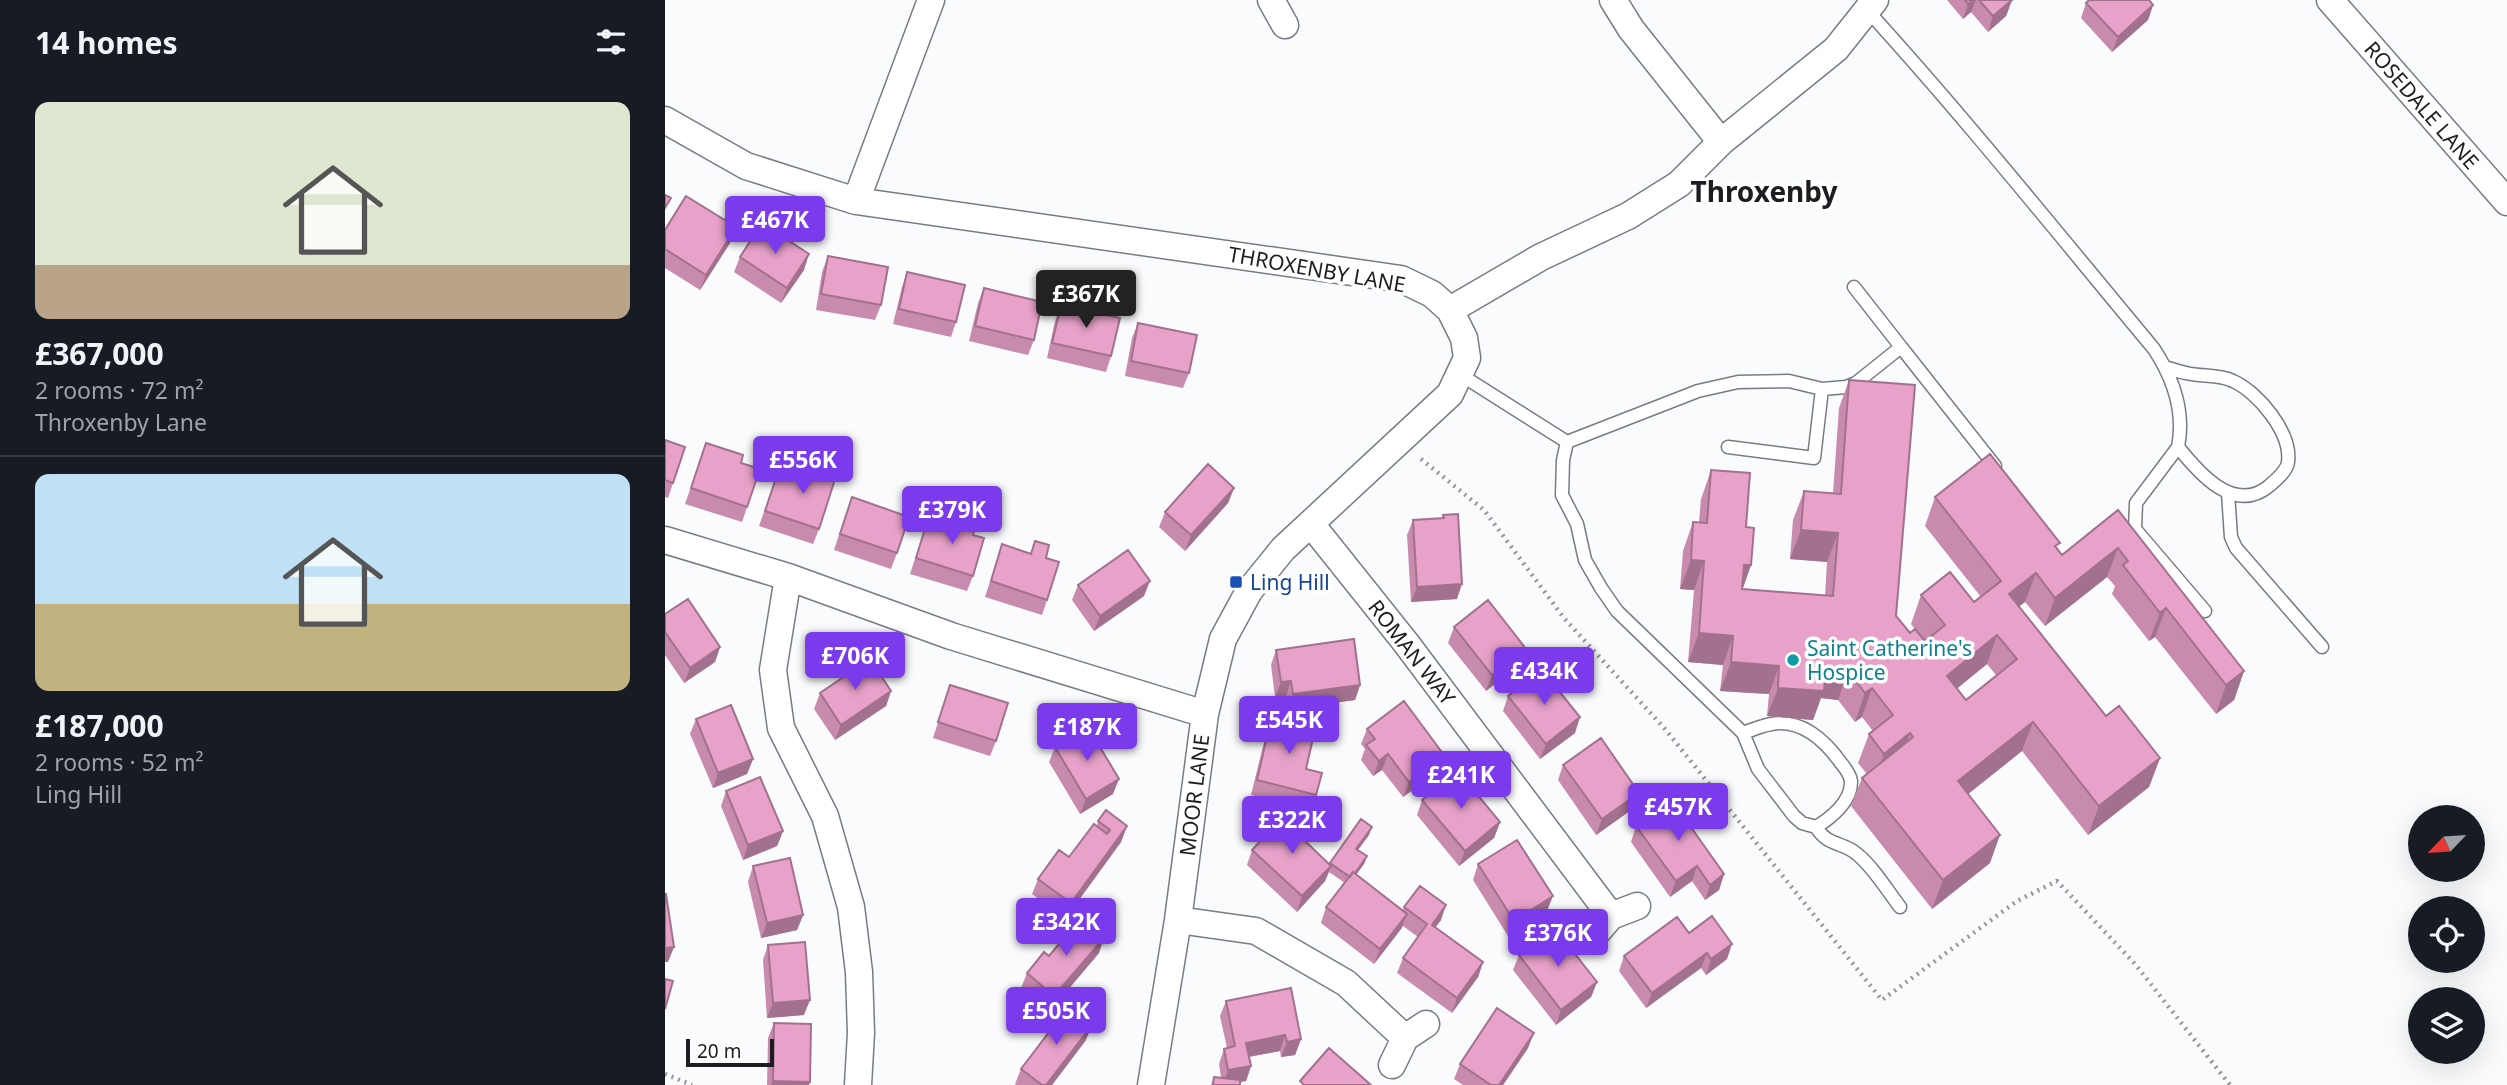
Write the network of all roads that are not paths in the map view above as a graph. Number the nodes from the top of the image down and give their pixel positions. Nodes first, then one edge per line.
1 (932, 0) edge
2 (1271, 0) edge
3 (1613, 0) edge
4 (2337, 2) edge
5 (1871, 5) edge
6 (1285, 25) dead end
7 (665, 120) edge
8 (1721, 142) junction
9 (856, 201) junction
10 (2507, 202) edge
11 (1854, 286) dead end
12 (1450, 310) junction
13 (1901, 347) junction
14 (2165, 367) junction
15 (1461, 375) junction
16 (1822, 388) junction
17 (1567, 442) junction
18 (1728, 447) dead end
19 (2178, 447) junction
20 (1995, 466) edge
21 (2228, 493) junction
22 (1311, 524) junction
23 (665, 540) edge
24 (788, 577) junction
25 (2205, 611) dead end
26 (2322, 647) dead end
27 (1205, 714) junction
28 (1744, 733) junction
29 (1816, 827) junction
30 (1637, 906) dead end
31 (1901, 907) dead end
32 (1178, 920) junction
33 (1392, 1065) dead end
34 (859, 1085) edge
35 (1151, 1085) edge

1 - 9 street
2 - 6 street
3 - 8 street
4 - 10 street, ROSEDALE LANE
5 - 8 street
5 - 14 lane
7 - 9 street, THROXENBY LANE
8 - 12 street
9 - 12 street, THROXENBY LANE
11 - 13 lane
12 - 15 street
13 - 16 lane
13 - 20 lane
14 - 19 lane
14 - 21 lane
15 - 17 lane
15 - 22 street, MOOR LANE
16 - 17 lane
16 - 18 lane
17 - 28 lane
19 - 21 lane
19 - 25 lane
21 - 26 lane
22 - 27 street, MOOR LANE
22 - 30 street, ROMAN WAY
23 - 24 street
24 - 27 street
24 - 34 street
27 - 32 street, MOOR LANE
28 - 29 lane
28 - 29 lane
29 - 31 lane
32 - 33 street
32 - 35 street, MOOR LANE

